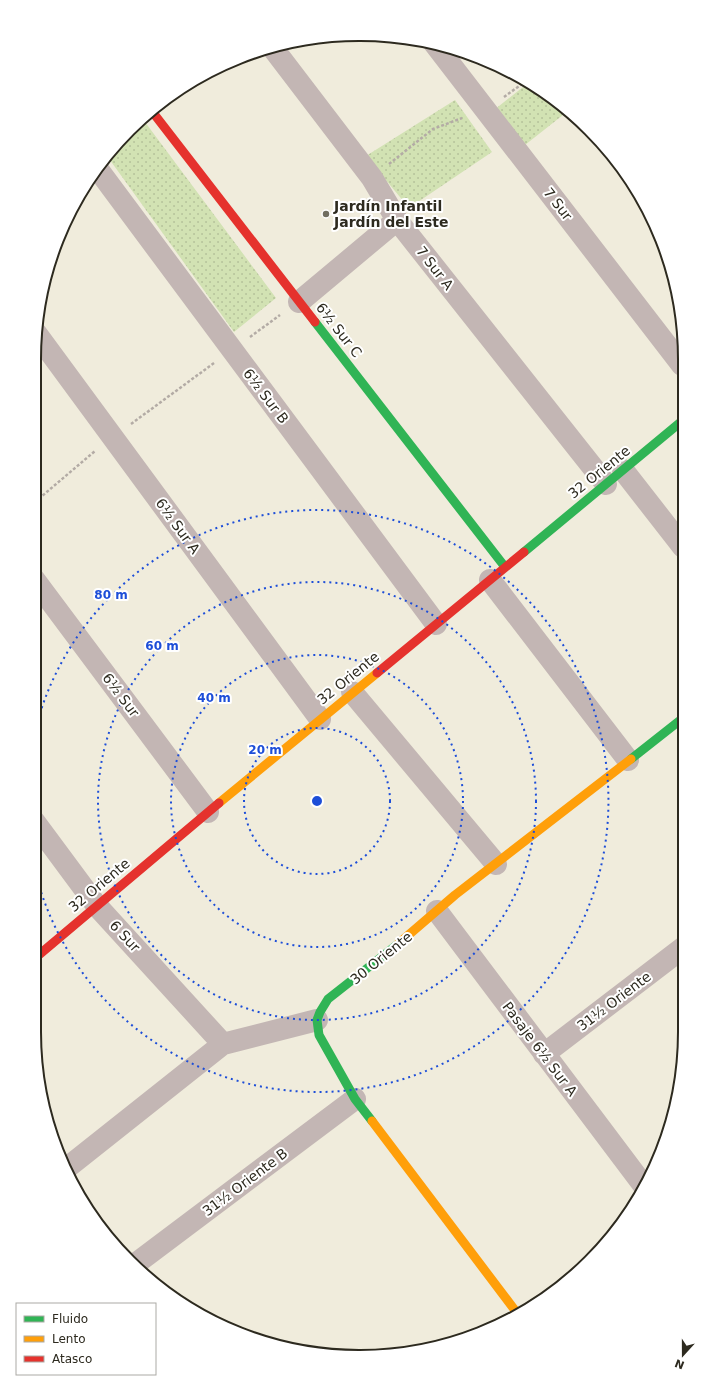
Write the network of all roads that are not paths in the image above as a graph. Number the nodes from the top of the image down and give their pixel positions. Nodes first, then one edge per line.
1 (440, 51) edge
2 (276, 52) edge
3 (155, 115) edge
4 (101, 174) edge
5 (397, 220) junction
6 (299, 302) junction
7 (42, 341) edge
8 (678, 360) edge
9 (678, 424) edge
10 (623, 470) junction
11 (606, 484) junction
12 (678, 541) edge
13 (498, 574) junction
14 (41, 588) edge
15 (436, 624) junction
16 (352, 692) junction
17 (320, 719) junction
18 (678, 722) edge
19 (628, 760) junction
20 (208, 812) junction
21 (41, 830) edge
22 (496, 864) junction
23 (97, 906) junction
24 (437, 911) junction
25 (678, 952) edge
26 (41, 953) edge
27 (317, 1020) junction
28 (224, 1044) junction
29 (544, 1054) junction
30 (355, 1099) junction
31 (71, 1165) edge
32 (640, 1181) edge
33 (139, 1261) edge
34 (514, 1310) edge

1 - 8 street, 7 Sur
2 - 5 street, 7 Sur A
3 - 6 street, 6½ Sur C
4 - 15 street, 6½ Sur B
5 - 6 street
5 - 11 street, 7 Sur A
6 - 13 street, 6½ Sur C
7 - 17 street, 6½ Sur A
9 - 10 street, 32 Oriente
10 - 11 street, 32 Oriente
10 - 12 street
11 - 13 street, 32 Oriente
13 - 15 street, 32 Oriente
13 - 19 street
14 - 20 street, 6½ Sur
15 - 16 street, 32 Oriente
16 - 17 street, 32 Oriente
16 - 22 street
17 - 20 street, 32 Oriente
18 - 19 street, 30 Oriente
19 - 22 street, 30 Oriente
20 - 23 street, 32 Oriente
21 - 23 street, 6 Sur
22 - 24 street, 30 Oriente
23 - 26 street, 32 Oriente
23 - 28 street, 6 Sur
24 - 27 street, 30 Oriente
24 - 29 street, Pasaje 6½ Sur A
25 - 29 street, 31½ Oriente
27 - 28 street
27 - 30 street
28 - 31 street
29 - 32 street, Pasaje 6½ Sur A
30 - 33 street, 31½ Oriente B
30 - 34 street

